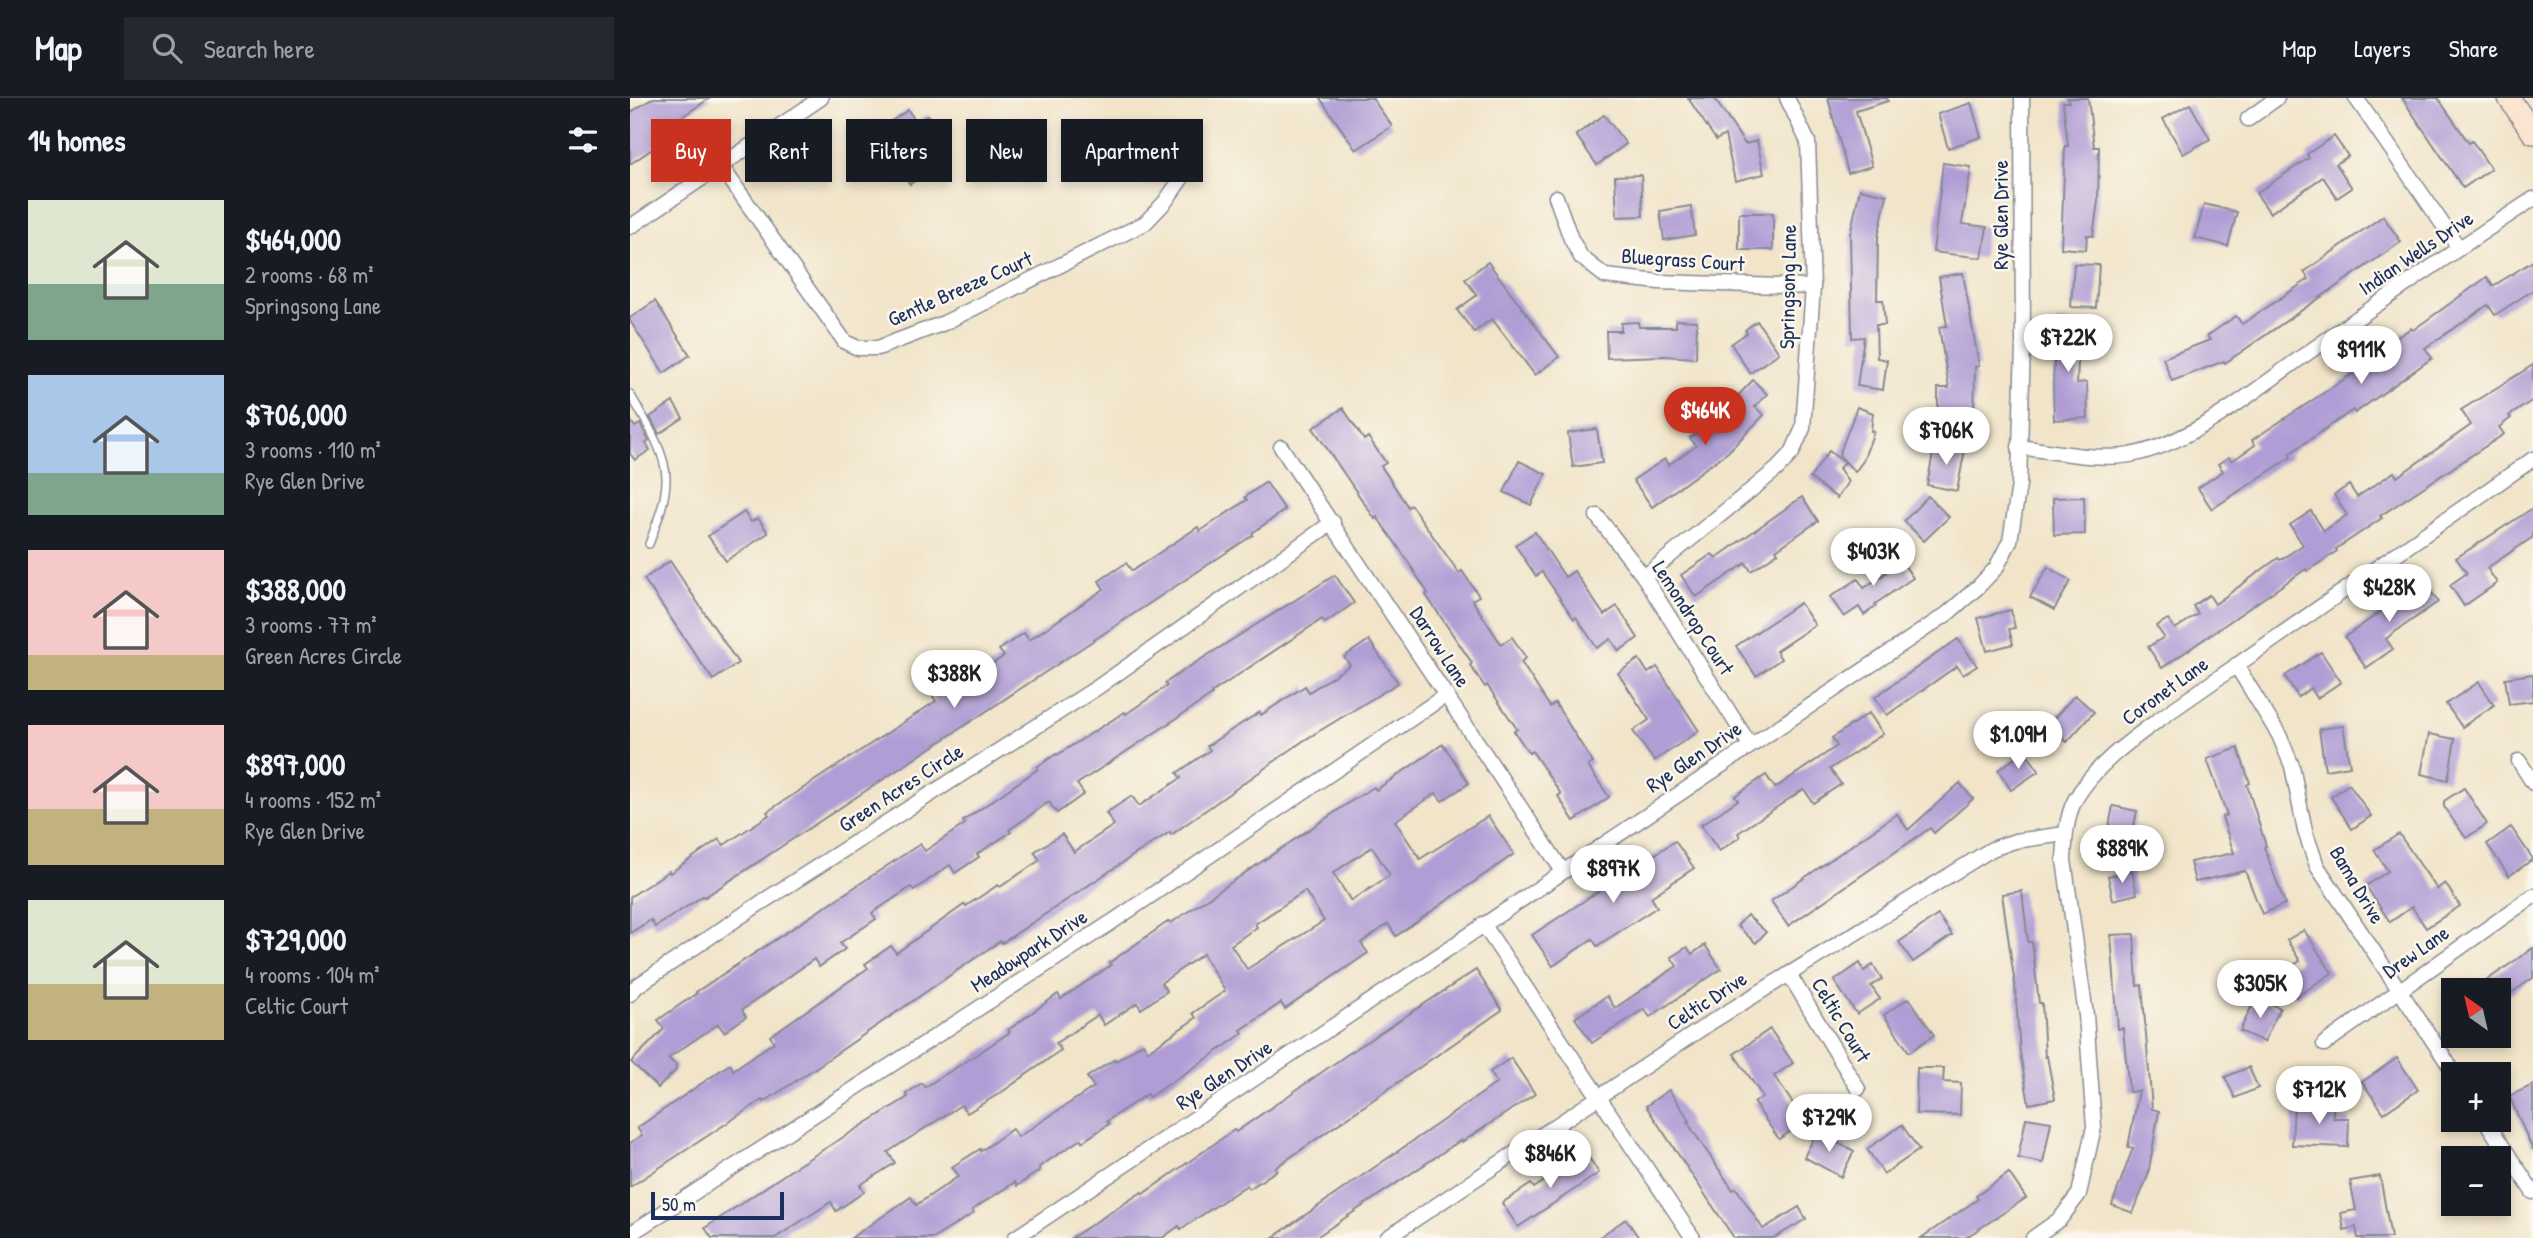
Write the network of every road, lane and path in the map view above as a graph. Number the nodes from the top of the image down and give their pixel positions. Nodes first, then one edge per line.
1 (821, 98) edge
2 (1787, 98) edge
3 (2022, 98) edge
4 (2277, 98) edge
5 (2356, 98) edge
6 (2509, 98) edge
7 (2248, 119) dead end
8 (2533, 133) edge
9 (731, 160) edge
10 (731, 179) edge
11 (698, 182) edge
12 (1179, 182) edge
13 (1556, 197) dead end
14 (2533, 200) edge
15 (630, 228) edge
16 (2459, 248) junction
17 (1813, 287) junction
18 (630, 394) edge
19 (1281, 447) dead end
20 (2019, 447) junction
21 (2533, 460) edge
22 (1597, 516) dead end
23 (1333, 522) junction
24 (649, 544) dead end
25 (1644, 577) junction
26 (2236, 665) junction
27 (1446, 695) junction
28 (1750, 745) junction
29 (2519, 761) dead end
30 (2533, 783) edge
31 (2065, 834) junction
32 (1562, 870) junction
33 (2533, 896) edge
34 (1483, 925) junction
35 (1789, 974) junction
36 (2398, 989) junction
37 (630, 993) edge
38 (2324, 1044) dead end
39 (2447, 1062) edge
40 (1858, 1089) dead end
41 (1600, 1096) junction
42 (2493, 1132) edge
43 (2533, 1192) edge
44 (630, 1234) edge
45 (1015, 1238) edge
46 (1387, 1238) edge
47 (1693, 1238) edge
48 (2033, 1238) edge

1 - 9 street
2 - 17 street, Springsong Lane
3 - 20 street, Rye Glen Drive
4 - 7 street
5 - 16 street
6 - 8 main road
10 - 12 street, Gentle Breeze Court
11 - 15 street
13 - 17 street, Bluegrass Court
14 - 16 street, Indian Wells Drive
16 - 20 street, Indian Wells Drive
17 - 25 street, Springsong Lane
18 - 24 lane
19 - 23 street, Darrow Lane
20 - 28 street, Rye Glen Drive
21 - 26 street, Coronet Lane
22 - 25 street, Lemondrop Court
23 - 27 street, Darrow Lane
23 - 37 street, Green Acres Circle
25 - 28 street, Lemondrop Court
26 - 31 street, Coronet Lane
26 - 36 street, Bama Drive
27 - 32 street, Darrow Lane
27 - 44 street, Meadowpark Drive
28 - 32 street, Rye Glen Drive
29 - 30 street
31 - 35 street, Celtic Drive
31 - 48 street, Coronet Lane
32 - 34 street, Rye Glen Drive
33 - 36 street, Drew Lane
34 - 41 street
34 - 45 street, Rye Glen Drive
35 - 40 street, Celtic Court
35 - 41 street, Celtic Drive
36 - 38 street, Drew Lane
36 - 39 street, Bama Drive
41 - 46 street, Celtic Drive
41 - 47 street
42 - 43 street

